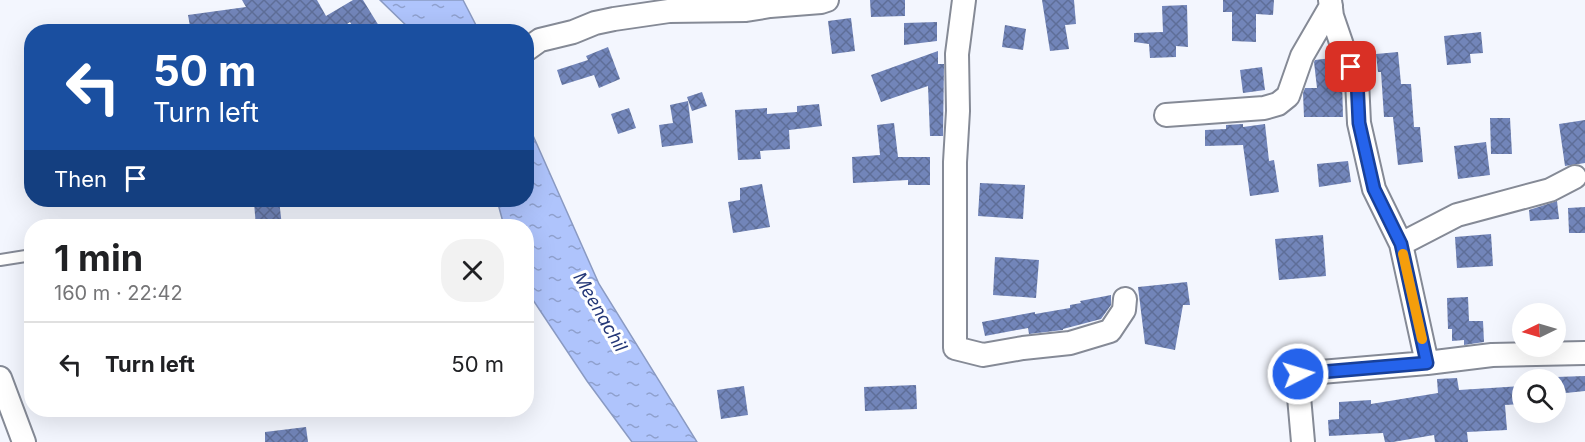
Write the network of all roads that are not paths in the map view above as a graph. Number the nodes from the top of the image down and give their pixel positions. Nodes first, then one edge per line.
1 (827, 0) edge
2 (964, 0) edge
3 (1330, 3) edge
4 (534, 44) edge
5 (1166, 114) dead end
6 (1575, 177) dead end
7 (1401, 244) junction
8 (24, 256) edge
9 (0, 260) edge
10 (1125, 299) dead end
11 (1585, 353) edge
12 (1427, 363) junction
13 (0, 378) edge
14 (24, 442) edge
15 (1303, 442) edge

1 - 4 street
2 - 10 street
3 - 5 street
3 - 7 street
6 - 7 street
7 - 12 street
8 - 9 lane
11 - 12 street
12 - 15 street
13 - 14 street

